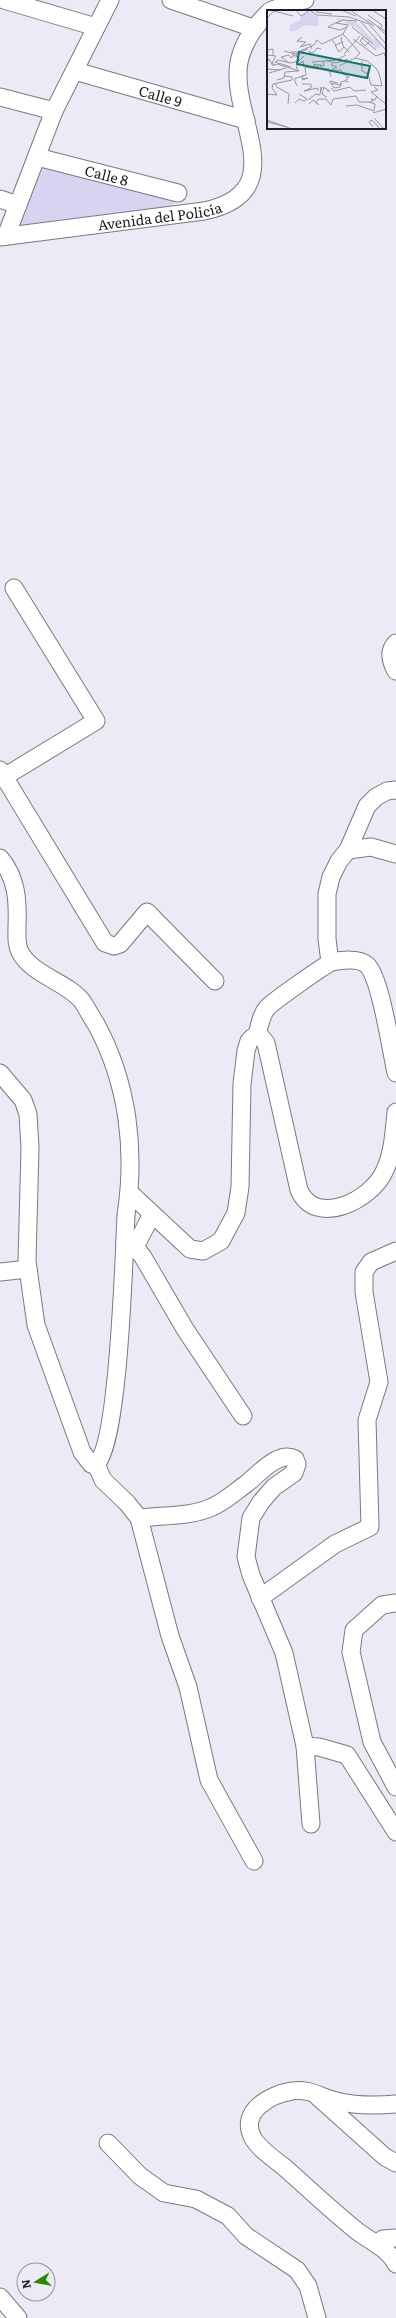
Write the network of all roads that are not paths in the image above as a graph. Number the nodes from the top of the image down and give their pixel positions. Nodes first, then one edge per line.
1 (4, 0) edge
2 (110, 0) edge
3 (171, 0) edge
4 (305, 0) edge
5 (274, 10) edge
6 (267, 14) edge
7 (96, 27) junction
8 (253, 28) junction
9 (75, 71) junction
10 (0, 97) edge
11 (54, 111) junction
12 (246, 120) junction
13 (37, 157) junction
14 (178, 193) dead end
15 (0, 199) edge
16 (18, 205) junction
17 (3, 237) edge
18 (14, 588) dead end
19 (396, 643) edge
20 (396, 671) edge
21 (2, 774) edge
22 (396, 790) edge
23 (348, 850) junction
24 (396, 854) edge
25 (0, 858) edge
26 (330, 962) junction
27 (215, 981) dead end
28 (257, 1036) junction
29 (0, 1073) edge
30 (396, 1073) edge
31 (396, 1112) edge
32 (130, 1193) junction
33 (152, 1214) junction
34 (130, 1244) junction
35 (396, 1252) edge
36 (28, 1269) junction
37 (0, 1272) edge
38 (243, 1416) dead end
39 (96, 1464) junction
40 (139, 1518) junction
41 (260, 1598) junction
42 (396, 1603) edge
43 (305, 1746) junction
44 (396, 1787) edge
45 (311, 1824) dead end
46 (396, 1832) edge
47 (254, 1861) dead end
48 (310, 2091) junction
49 (396, 2104) edge
50 (108, 2143) dead end
51 (396, 2162) edge
52 (396, 2238) edge
53 (376, 2244) junction
54 (396, 2264) edge
55 (0, 2297) edge
56 (18, 2318) edge
57 (317, 2318) edge

1 - 7 street
2 - 7 street
3 - 8 street
4 - 5 street, Avenida del Policía
6 - 8 street, Avenida del Policía
7 - 9 street
8 - 12 street, Avenida del Policía
9 - 11 street
9 - 12 street, Calle 9
10 - 11 street
11 - 13 street
12 - 17 street, Avenida del Policía
13 - 14 street, Calle 8
13 - 16 street
15 - 16 street
16 - 17 street
18 - 21 street
19 - 20 street
21 - 27 street
22 - 23 street
23 - 24 street
23 - 26 street
25 - 32 street
26 - 28 street
26 - 30 street
28 - 31 street
28 - 33 street
29 - 36 street
32 - 33 street
32 - 34 street
33 - 34 street
34 - 38 street
34 - 39 street
35 - 41 street
36 - 37 street
36 - 39 street
39 - 40 street
40 - 41 street
40 - 47 street
41 - 43 street
42 - 44 street
43 - 45 street
43 - 46 street
48 - 49 street
48 - 51 street
48 - 53 street
50 - 57 street
52 - 53 street
53 - 54 street
55 - 56 street

